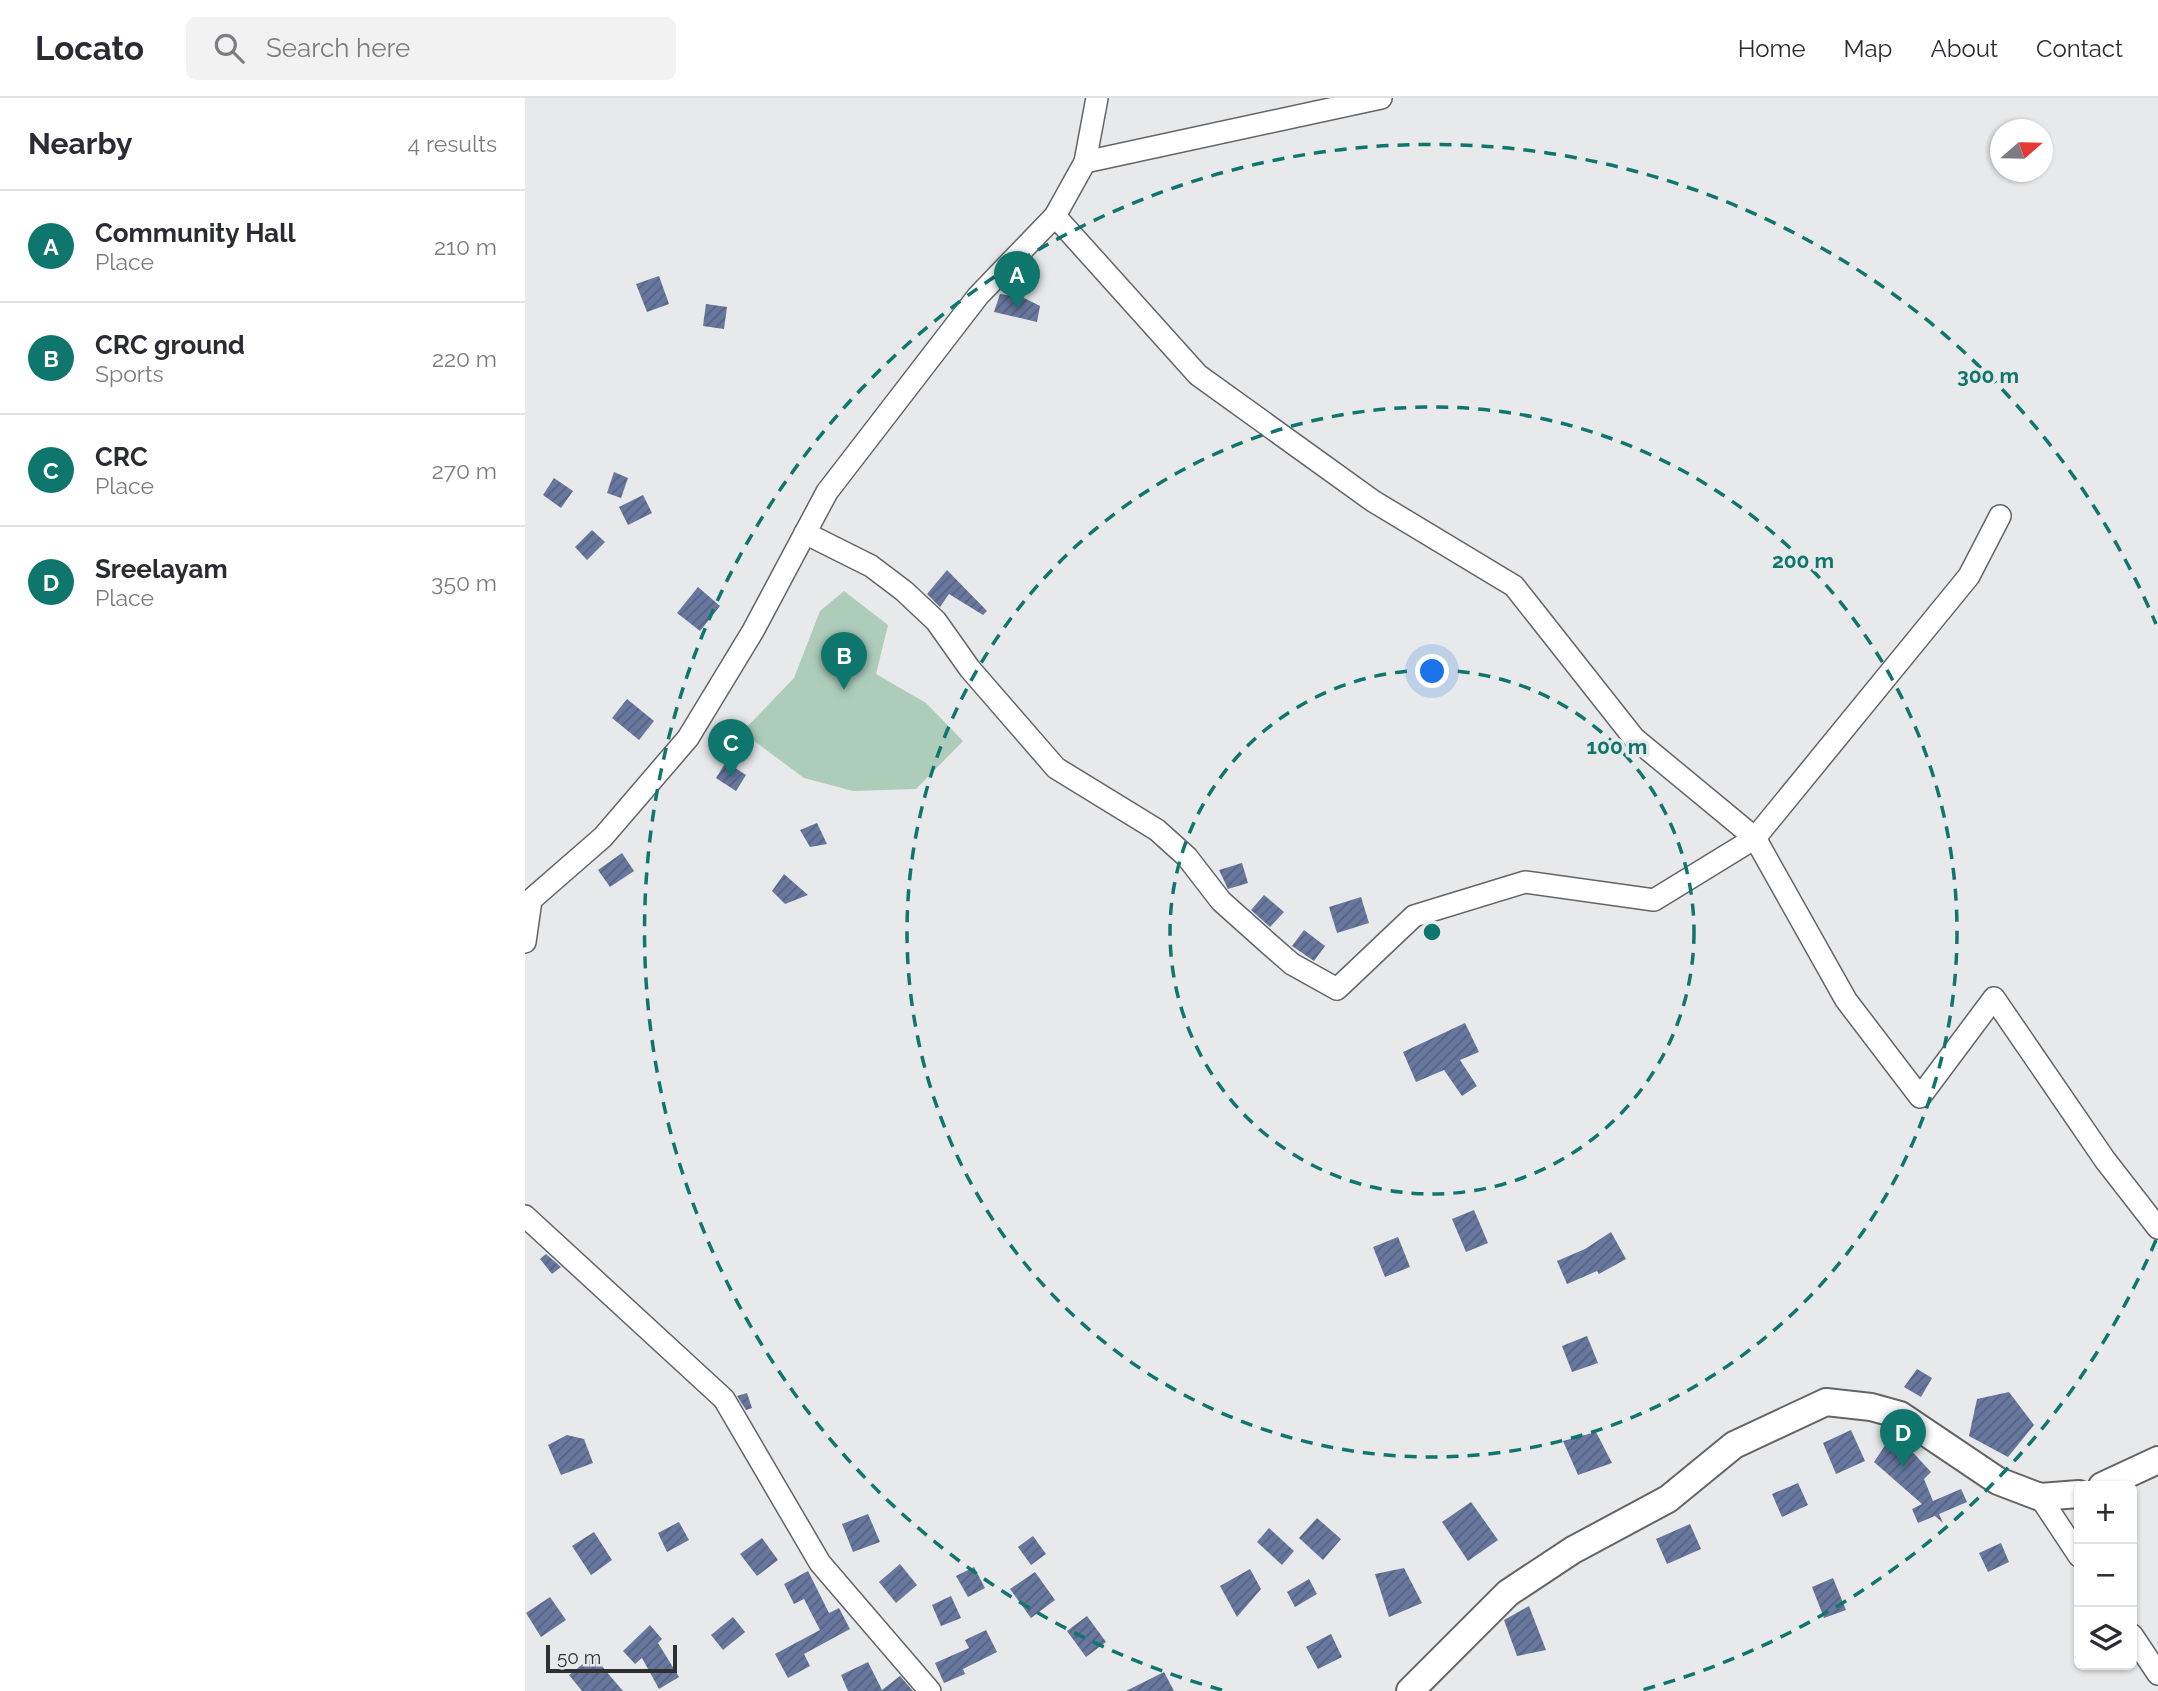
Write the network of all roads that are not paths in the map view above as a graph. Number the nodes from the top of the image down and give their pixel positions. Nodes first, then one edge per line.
1 (1097, 98) edge
2 (1381, 98) edge
3 (1085, 162) junction
4 (1055, 216) junction
5 (2000, 516) dead end
6 (805, 533) junction
7 (1755, 838) junction
8 (528, 903) edge
9 (525, 942) edge
10 (525, 1216) edge
11 (2158, 1228) edge
12 (2158, 1460) edge
13 (2113, 1481) edge
14 (2074, 1494) edge
15 (2040, 1497) junction
16 (2074, 1548) edge
17 (2137, 1642) edge
18 (2158, 1674) edge
19 (930, 1691) edge
20 (1411, 1691) edge

1 - 3 street
2 - 3 street
3 - 4 street
4 - 6 street
4 - 7 street
5 - 7 street
6 - 7 street
6 - 8 street
7 - 11 street
8 - 9 street
10 - 19 street
12 - 13 main road
14 - 15 main road
15 - 16 street
15 - 20 main road
17 - 18 street

